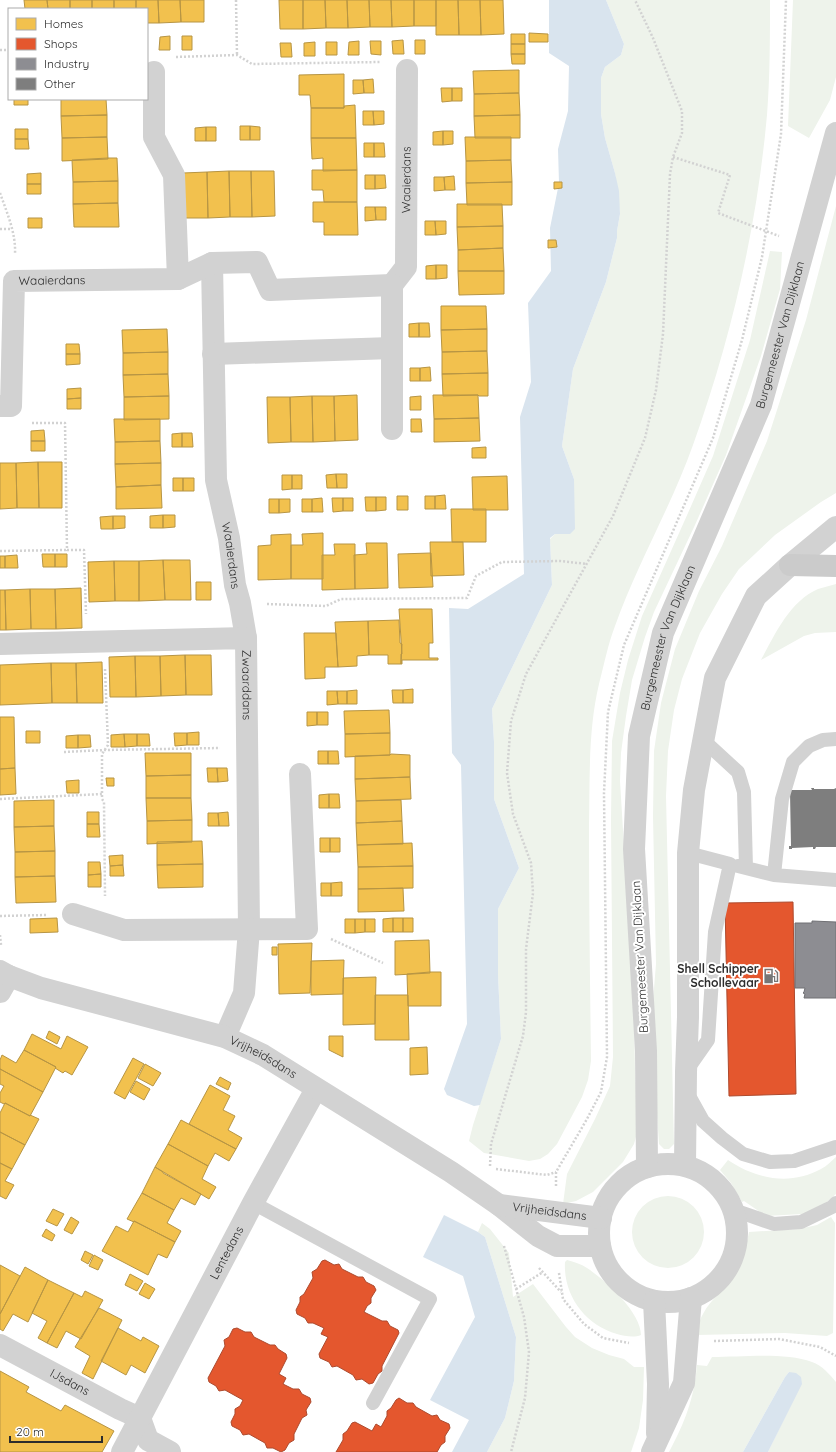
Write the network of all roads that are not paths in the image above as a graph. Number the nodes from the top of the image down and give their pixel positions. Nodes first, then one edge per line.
1 (407, 70) road end
2 (154, 72) road end
3 (836, 133) edge
4 (212, 263) junction
5 (178, 279) junction
6 (392, 285) junction
7 (392, 348) junction
8 (213, 354) junction
9 (0, 406) edge
10 (392, 429) dead end
11 (836, 527) edge
12 (790, 565) junction
13 (836, 566) edge
14 (246, 638) junction
15 (0, 644) edge
16 (836, 739) edge
17 (702, 740) junction
18 (300, 774) dead end
19 (688, 853) junction
20 (730, 864) junction
21 (746, 868) junction
22 (774, 875) junction
23 (836, 880) edge
24 (73, 914) road end
25 (249, 929) junction
26 (3, 980) edge
27 (225, 1036) junction
28 (686, 1082) junction
29 (316, 1089) junction
30 (836, 1147) edge
31 (685, 1165) junction
32 (647, 1166) junction
33 (253, 1203) junction
34 (836, 1203) edge
35 (499, 1205) junction
36 (734, 1210) junction
37 (601, 1218) junction
38 (600, 1246) junction
39 (691, 1298) junction
40 (654, 1300) junction
41 (0, 1345) edge
42 (373, 1403) dead end
43 (140, 1418) junction
44 (654, 1447) edge
45 (122, 1452) edge
46 (170, 1452) edge

1 - 6 street, Waaierdans
2 - 5 street
3 - 32 street, Burgemeester Van Dijklaan
4 - 5 street, Waaierdans
4 - 6 street, Waaierdans
4 - 8 street, Waaierdans
5 - 9 street, Waaierdans
6 - 7 street
7 - 8 street
7 - 10 street
8 - 14 street, Waaierdans
11 - 12 street
12 - 13 main road
12 - 17 street
14 - 15 street, Zwaarddans
14 - 25 street, Zwaarddans
16 - 22 lane
17 - 19 street
17 - 21 lane
18 - 25 street
19 - 20 lane
19 - 28 street
20 - 21 lane
20 - 28 lane
21 - 22 lane
22 - 23 lane
24 - 25 street
25 - 27 street, Zwaarddans
26 - 27 street, Vrijheidsdans
27 - 29 street, Vrijheidsdans
28 - 30 lane
28 - 31 street
29 - 33 street, Lentedans
29 - 35 street, Vrijheidsdans
31 - 32 street
31 - 36 street
32 - 37 street
33 - 42 lane
33 - 43 street, Lentedans
34 - 36 lane
35 - 37 street, Vrijheidsdans
35 - 38 street, Vrijheidsdans
36 - 39 street
37 - 38 street
38 - 40 street
39 - 40 street
39 - 44 street
40 - 44 street
41 - 43 street, IJsdans
43 - 45 street, Lentedans
43 - 46 street

